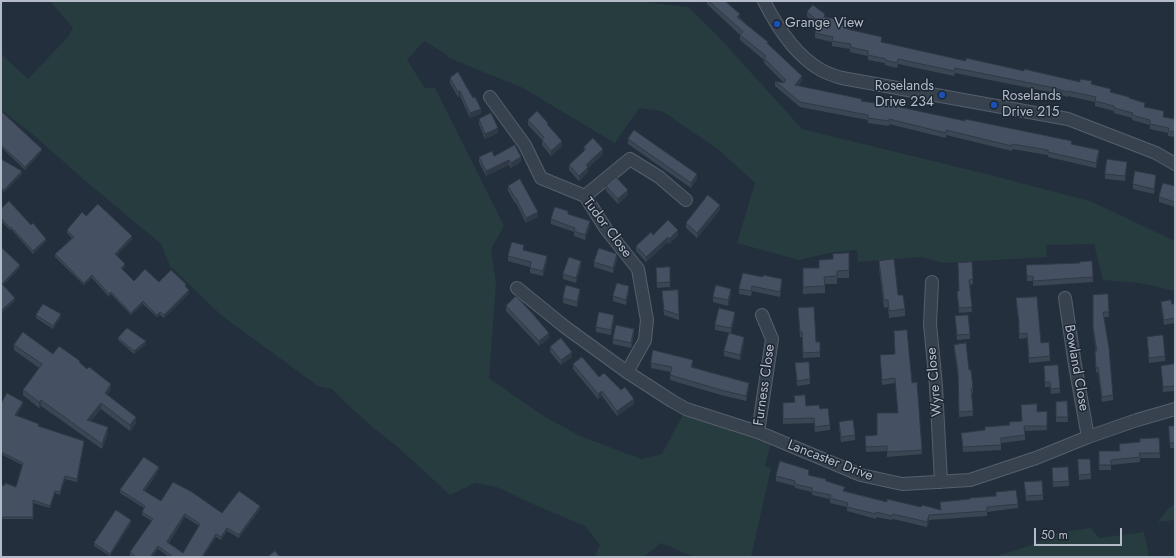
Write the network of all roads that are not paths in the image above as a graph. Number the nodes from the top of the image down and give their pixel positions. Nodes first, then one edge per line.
1 (764, 1) edge
2 (490, 97) dead end
3 (1175, 164) edge
4 (585, 196) junction
5 (686, 200) dead end
6 (932, 282) dead end
7 (517, 288) dead end
8 (1065, 298) dead end
9 (762, 315) dead end
10 (627, 372) junction
11 (1175, 409) edge
12 (758, 432) junction
13 (1088, 437) junction
14 (941, 482) junction

1 - 3 street
2 - 4 street, Tudor Close
4 - 5 street
4 - 10 street, Tudor Close
6 - 14 street, Wyre Close
7 - 10 street, Lancaster Drive
8 - 13 street, Bowland Close
9 - 12 street, Furness Close
10 - 12 street, Lancaster Drive
11 - 13 street, Lancaster Drive
12 - 14 street, Lancaster Drive
13 - 14 street, Lancaster Drive

